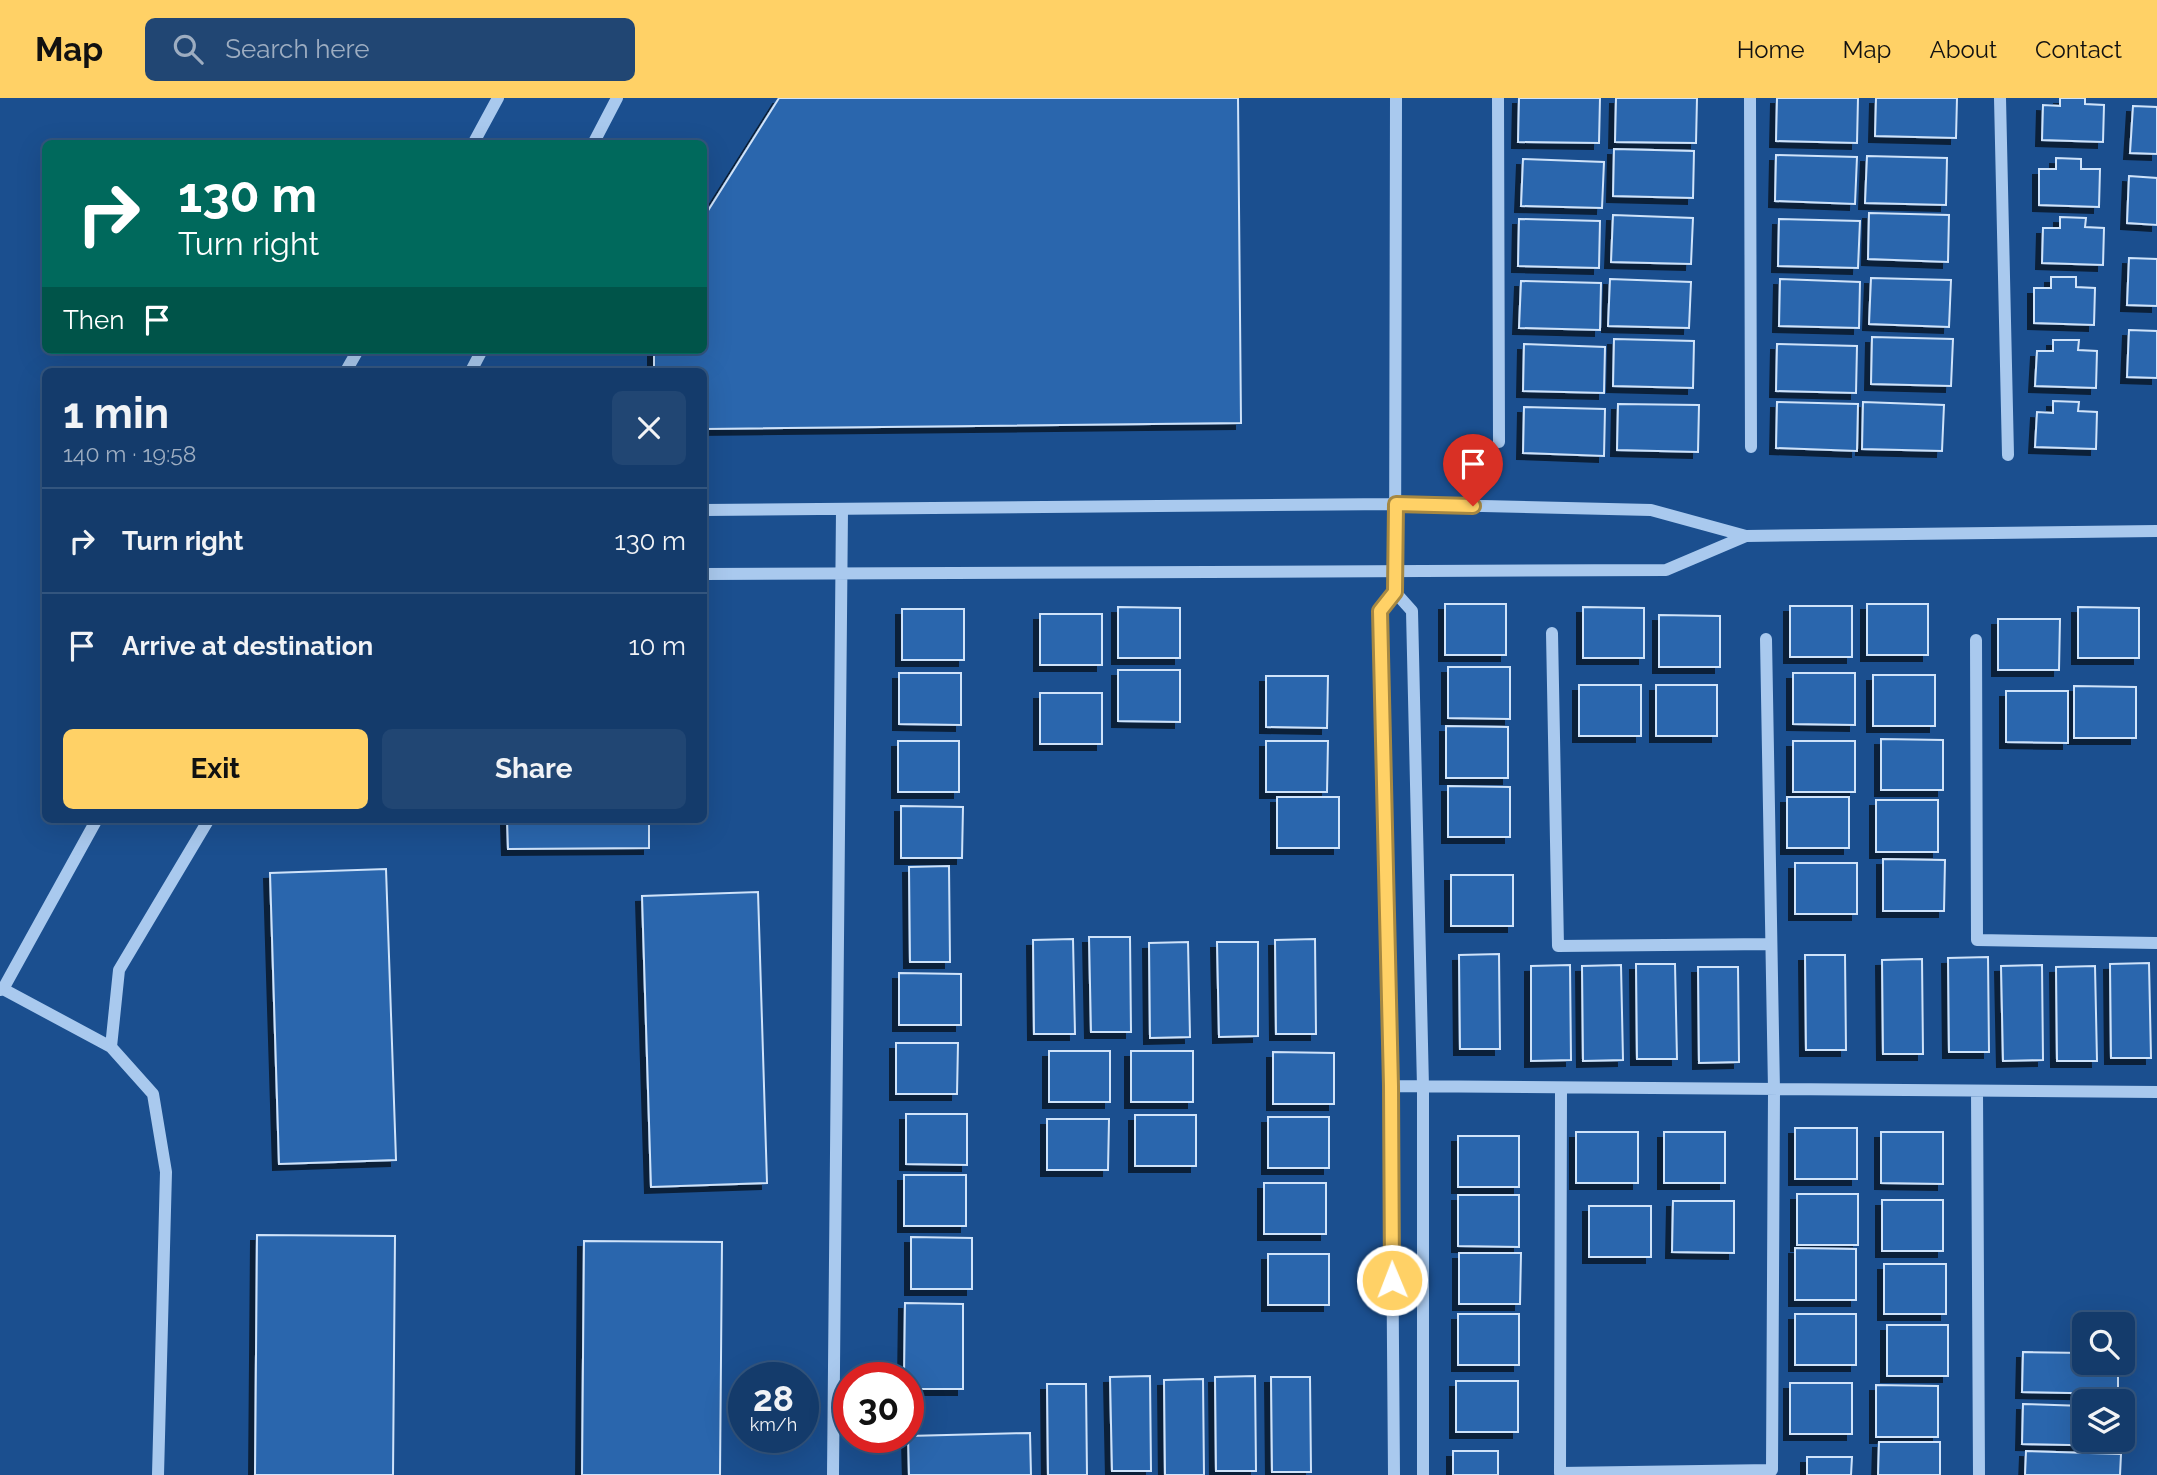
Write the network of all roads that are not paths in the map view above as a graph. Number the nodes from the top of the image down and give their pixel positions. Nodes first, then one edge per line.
1 (498, 98) edge
2 (617, 98) edge
3 (1396, 98) edge
4 (1498, 98) edge
5 (1749, 98) edge
6 (2000, 98) edge
7 (475, 140) edge
8 (595, 140) edge
9 (1499, 442) dead end
10 (1751, 447) dead end
11 (2008, 455) dead end
12 (1396, 504) junction
13 (707, 510) edge
14 (842, 510) junction
15 (2157, 531) edge
16 (1746, 536) junction
17 (1396, 571) junction
18 (707, 574) edge
19 (841, 574) junction
20 (1395, 592) junction
21 (1552, 633) dead end
22 (1766, 639) dead end
23 (1976, 640) dead end
24 (95, 823) edge
25 (207, 823) edge
26 (2157, 943) edge
27 (1771, 944) junction
28 (1, 990) edge
29 (111, 1046) junction
30 (1391, 1086) junction
31 (1423, 1087) junction
32 (1561, 1088) junction
33 (1774, 1090) junction
34 (1977, 1091) junction
35 (2157, 1092) edge
36 (158, 1475) edge
37 (833, 1475) edge
38 (1394, 1475) edge
39 (1423, 1475) edge
40 (1979, 1475) edge

1 - 7 street
2 - 8 street
3 - 12 street
4 - 9 street
5 - 10 street
6 - 11 street
12 - 14 street
12 - 16 street
12 - 17 street
13 - 14 street
14 - 19 street
15 - 16 street
16 - 17 street
17 - 19 street
17 - 20 street
18 - 19 street
19 - 37 street
20 - 30 street
20 - 31 street
21 - 27 street
22 - 27 street
23 - 26 street
24 - 28 street
25 - 29 street
27 - 33 street
28 - 29 street
29 - 36 street
30 - 31 street
30 - 38 street
31 - 32 street
31 - 39 street
32 - 33 street
32 - 33 street
33 - 34 street
34 - 35 street
34 - 40 street

